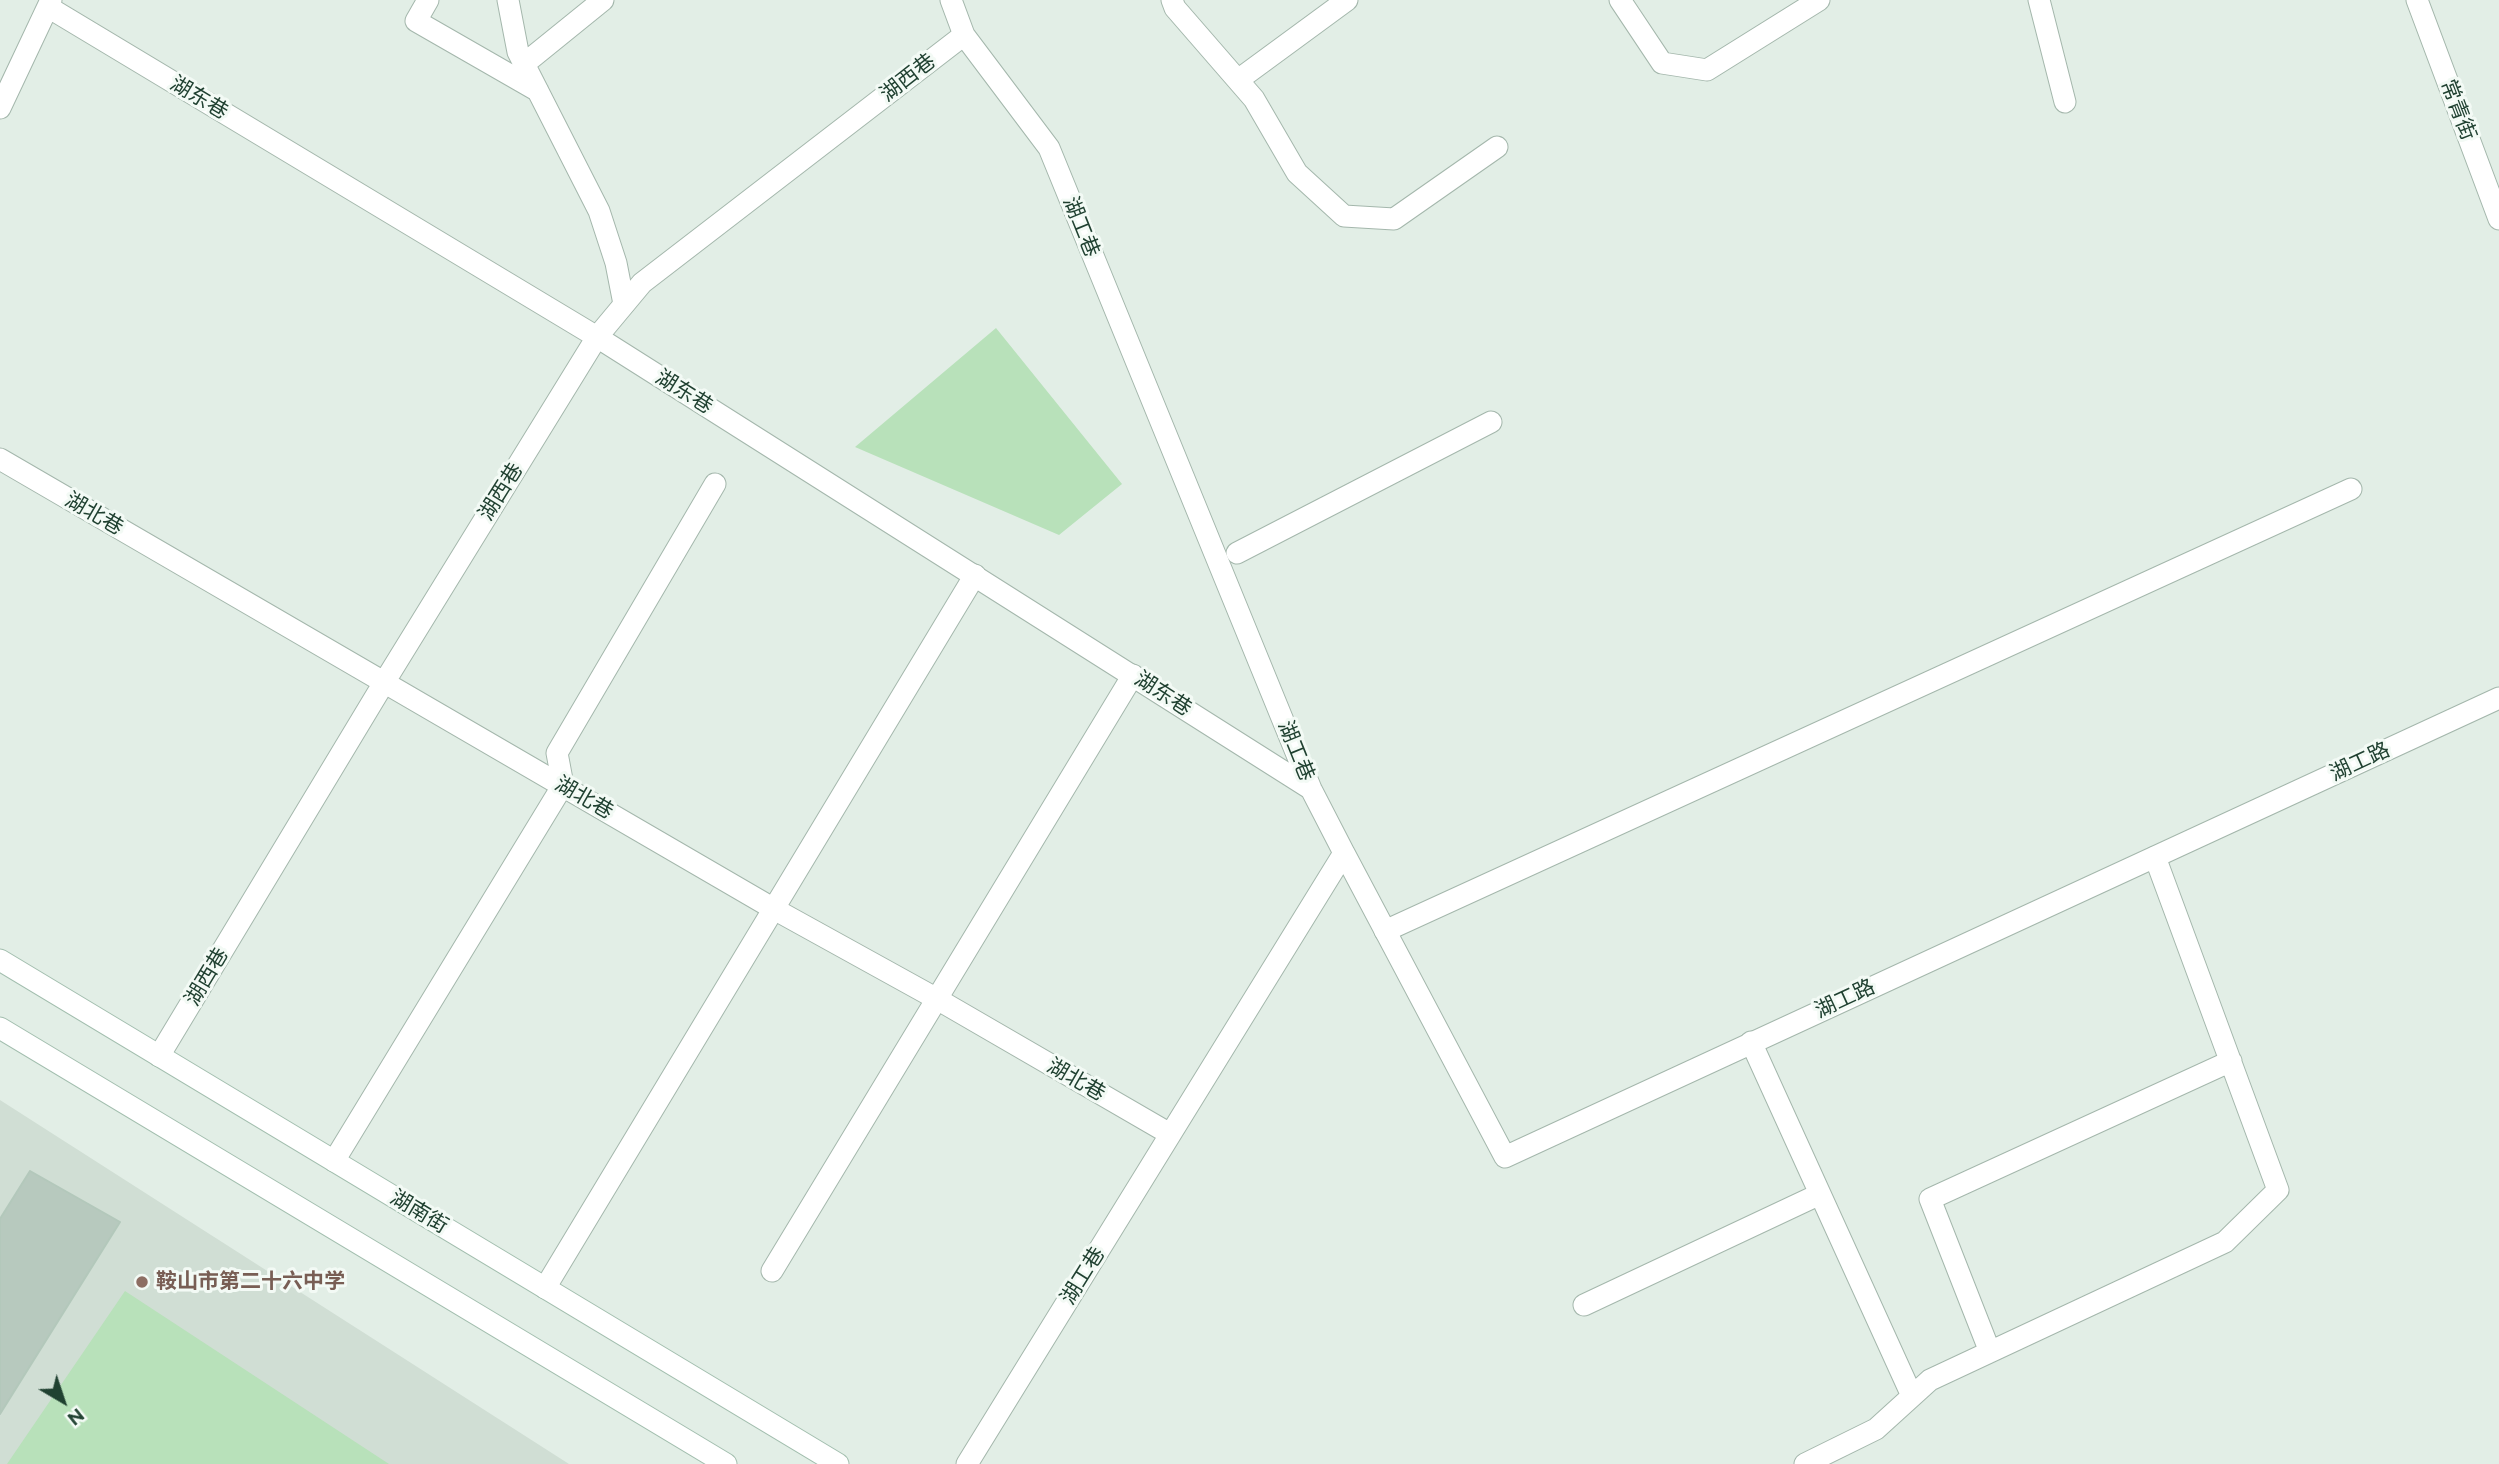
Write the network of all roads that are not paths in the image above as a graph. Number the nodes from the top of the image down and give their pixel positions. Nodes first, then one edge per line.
1 (428, 0) edge
2 (508, 0) edge
3 (603, 0) edge
4 (951, 0) edge
5 (1172, 0) edge
6 (1347, 0) edge
7 (1620, 0) edge
8 (1819, 0) edge
9 (2039, 0) edge
10 (2417, 0) edge
11 (49, 3) edge
12 (964, 35) junction
13 (524, 64) junction
14 (1238, 80) junction
15 (538, 91) junction
16 (2065, 102) dead end
17 (0, 108) edge
18 (1497, 147) dead end
19 (2499, 219) edge
20 (624, 304) junction
21 (597, 337) junction
22 (1491, 422) dead end
23 (0, 459) edge
24 (715, 484) dead end
25 (2351, 489) dead end
26 (1237, 553) dead end
27 (975, 575) junction
28 (1133, 675) junction
29 (385, 681) junction
30 (2499, 698) edge
31 (563, 785) junction
32 (1311, 789) junction
33 (1344, 853) junction
34 (2155, 857) junction
35 (774, 909) junction
36 (1385, 931) junction
37 (0, 960) edge
38 (937, 999) junction
39 (0, 1028) edge
40 (1751, 1042) junction
41 (159, 1056) junction
42 (2231, 1060) junction
43 (1170, 1134) junction
44 (334, 1161) junction
45 (1821, 1194) junction
46 (772, 1271) dead end
47 (545, 1288) junction
48 (1584, 1305) dead end
49 (1990, 1352) junction
50 (1912, 1396) junction
51 (1814, 1462) edge
52 (726, 1464) edge
53 (838, 1464) edge
54 (967, 1464) edge

1 - 15 street
2 - 13 street
3 - 13 street
4 - 12 street, 湖工巷
5 - 14 street
6 - 14 street
7 - 8 street
9 - 16 street
10 - 19 street, 常青街
11 - 17 street
11 - 21 street, 湖东巷
12 - 20 street, 湖西巷
12 - 32 street, 湖工巷
13 - 15 street
14 - 18 street
15 - 20 street
20 - 21 street, 湖西巷
21 - 27 street, 湖东巷
21 - 29 street, 湖西巷
22 - 26 street
23 - 29 street, 湖北巷
24 - 31 street
25 - 36 street
27 - 28 street, 湖东巷
27 - 35 street
28 - 32 street, 湖东巷
28 - 38 street
29 - 31 street, 湖北巷
29 - 41 street, 湖西巷
30 - 34 street, 湖工路
31 - 35 street, 湖北巷
31 - 44 street
32 - 33 street, 湖工巷
33 - 36 street, 湖工路
33 - 43 street, 湖工巷
34 - 40 street, 湖工路
34 - 42 street
35 - 38 street, 湖北巷
35 - 47 street
36 - 40 street, 湖工路
37 - 41 street, 湖南街
38 - 43 street, 湖北巷
38 - 46 street
39 - 52 street
40 - 45 street
41 - 44 street, 湖南街
42 - 49 street
42 - 49 street
43 - 54 street, 湖工巷
44 - 47 street, 湖南街
45 - 48 street
45 - 50 street
47 - 53 street, 湖南街
49 - 50 street
50 - 51 street

